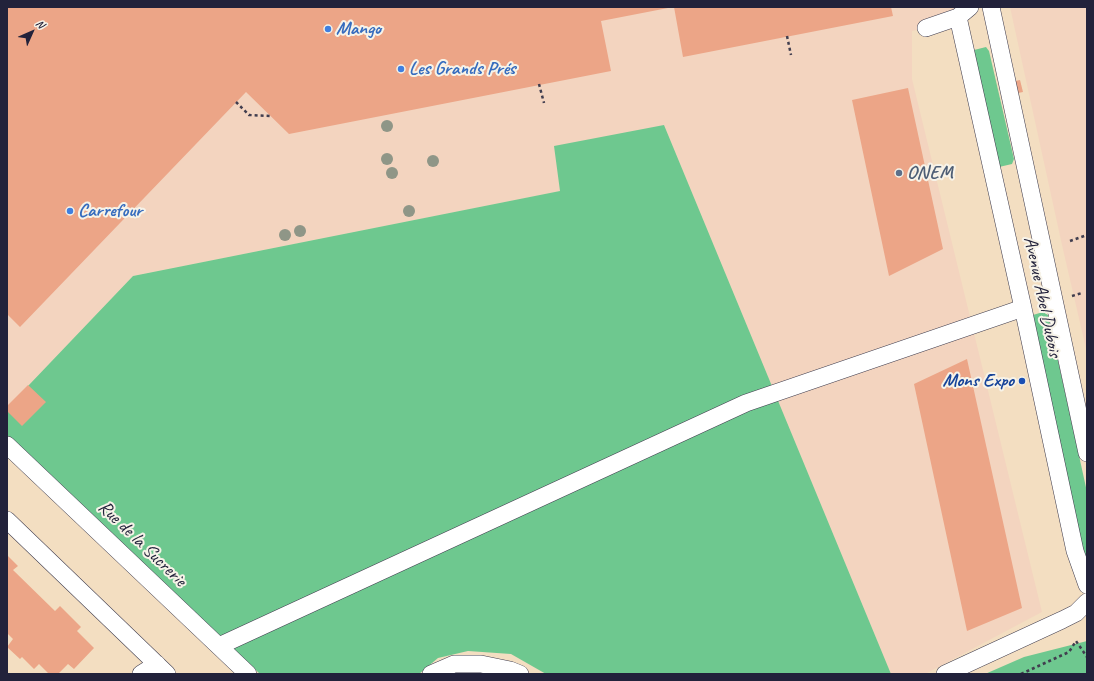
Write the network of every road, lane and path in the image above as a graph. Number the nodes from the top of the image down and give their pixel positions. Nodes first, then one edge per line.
1 (991, 7) edge
2 (964, 12) edge
3 (926, 28) dead end
4 (787, 36) dead end
5 (790, 55) dead end
6 (540, 84) dead end
7 (236, 102) dead end
8 (544, 103) dead end
9 (270, 116) dead end
10 (1087, 235) edge
11 (1070, 241) dead end
12 (1023, 308) junction
13 (8, 448) edge
14 (1087, 453) edge
15 (7, 520) edge
16 (1087, 585) edge
17 (1087, 602) edge
18 (1087, 620) edge
19 (219, 646) junction
20 (1087, 657) edge
21 (162, 669) edge
22 (141, 674) edge
23 (248, 674) edge
24 (431, 674) edge
25 (520, 674) edge
26 (945, 674) edge
27 (967, 674) edge
28 (1021, 674) edge

1 - 14 street, Avenue Abel Dubois
2 - 3 street, Avenue Abel Dubois
2 - 12 street, Avenue Abel Dubois
4 - 5 path
6 - 8 path
7 - 9 path
10 - 11 path
12 - 16 street, Avenue Abel Dubois
12 - 19 street
13 - 19 street, Rue de la Sucrerie
15 - 21 street
17 - 26 street
18 - 27 street
19 - 23 street, Rue de la Sucrerie
20 - 28 path
21 - 22 street
24 - 25 street

